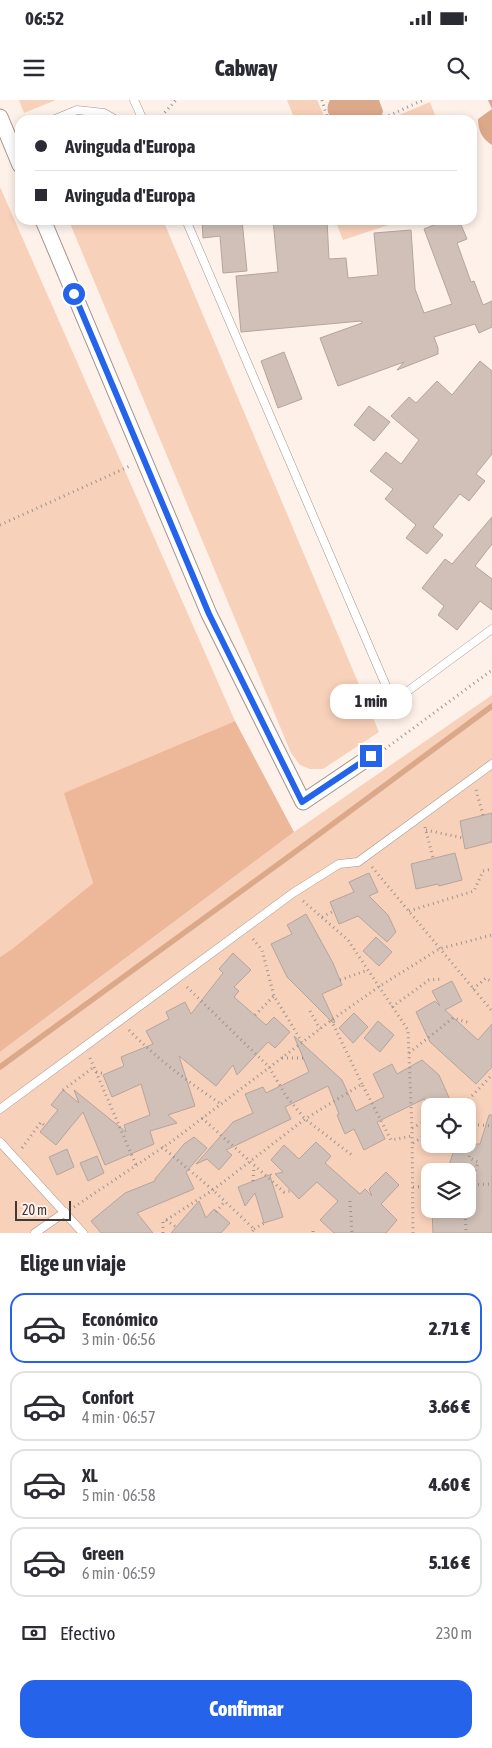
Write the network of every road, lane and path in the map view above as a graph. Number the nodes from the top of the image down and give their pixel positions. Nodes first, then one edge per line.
1 (134, 100) edge
2 (176, 100) edge
3 (322, 100) edge
4 (423, 100) edge
5 (64, 115) edge
6 (107, 115) edge
7 (141, 115) edge
8 (162, 115) edge
9 (326, 115) edge
10 (390, 115) edge
11 (0, 117) edge
12 (15, 148) edge
13 (45, 225) edge
14 (188, 225) edge
15 (144, 459) junction
16 (0, 525) edge
17 (492, 630) edge
18 (492, 670) edge
19 (371, 756) joint
20 (492, 764) edge
21 (473, 778) junction
22 (422, 815) junction
23 (483, 816) dead end
24 (426, 830) junction
25 (463, 838) dead end
26 (364, 858) junction
27 (433, 858) dead end
28 (492, 869) edge
29 (293, 893) junction
30 (334, 911) dead end
31 (409, 911) junction
32 (322, 917) junction
33 (245, 928) junction
34 (492, 935) edge
35 (439, 950) junction
36 (368, 970) junction
37 (177, 978) junction
38 (441, 979) dead end
39 (340, 980) dead end
40 (492, 982) edge
41 (380, 986) junction
42 (473, 989) junction
43 (274, 996) junction
44 (392, 1008) junction
45 (310, 1011) dead end
46 (492, 1011) edge
47 (255, 1015) dead end
48 (120, 1020) junction
49 (331, 1020) junction
50 (470, 1023) dead end
51 (320, 1029) junction
52 (302, 1042) junction
53 (85, 1046) junction
54 (409, 1053) junction
55 (282, 1058) junction
56 (303, 1058) dead end
57 (94, 1067) junction
58 (269, 1068) junction
59 (96, 1072) junction
60 (105, 1074) dead end
61 (492, 1075) edge
62 (362, 1084) junction
63 (63, 1090) dead end
64 (470, 1098) edge
65 (221, 1104) junction
66 (0, 1109) edge
67 (202, 1118) junction
68 (304, 1119) junction
69 (421, 1124) edge
70 (476, 1124) edge
71 (45, 1126) dead end
72 (492, 1126) edge
73 (412, 1128) junction
74 (412, 1136) junction
75 (421, 1138) edge
76 (0, 1142) edge
77 (412, 1144) junction
78 (162, 1147) junction
79 (470, 1153) edge
80 (353, 1156) dead end
81 (15, 1158) junction
82 (249, 1162) junction
83 (136, 1165) junction
84 (254, 1166) junction
85 (476, 1167) edge
86 (253, 1181) dead end
87 (492, 1184) edge
88 (476, 1185) edge
89 (413, 1187) junction
90 (421, 1187) edge
91 (212, 1190) junction
92 (291, 1191) dead end
93 (225, 1201) junction
94 (350, 1201) dead end
95 (65, 1212) junction
96 (216, 1212) dead end
97 (466, 1218) edge
98 (166, 1220) junction
99 (264, 1223) dead end
100 (176, 1227) dead end
101 (254, 1229) junction
102 (35, 1233) edge
103 (83, 1233) edge
104 (163, 1233) edge
105 (251, 1233) edge
106 (352, 1233) edge
107 (413, 1233) edge
108 (466, 1233) edge

1 - 7 lane
2 - 8 path
3 - 9 path
4 - 10 path
5 - 6 lane
11 - 12 street
13 - 15 street
14 - 17 lane
15 - 16 path
15 - 19 street
18 - 19 path
20 - 21 lane
21 - 22 lane
21 - 23 path
22 - 24 path
22 - 26 lane
24 - 25 path
24 - 27 path
26 - 29 lane
26 - 31 path
28 - 31 path
29 - 32 path
29 - 33 lane
30 - 32 path
31 - 35 path
32 - 36 path
33 - 37 lane
33 - 43 path
34 - 35 path
35 - 41 path
35 - 42 path
36 - 39 path
36 - 41 path
37 - 48 lane
37 - 58 path
38 - 44 path
40 - 42 path
41 - 44 path
41 - 49 path
42 - 46 path
43 - 47 path
43 - 52 path
44 - 54 path
45 - 51 path
48 - 53 lane
48 - 65 path
49 - 51 path
49 - 62 path
50 - 54 path
51 - 52 path
52 - 55 path
53 - 57 path
53 - 66 lane
54 - 73 path
55 - 56 path
55 - 58 path
57 - 59 path
57 - 63 path
58 - 65 path
58 - 68 path
59 - 60 path
59 - 83 path
61 - 64 path
62 - 68 path
62 - 74 path
65 - 67 path
67 - 78 path
67 - 82 path
68 - 80 path
68 - 82 path
69 - 73 path
70 - 72 path
71 - 81 path
73 - 74 path
74 - 77 path
75 - 77 path
76 - 81 lane
77 - 89 path
78 - 83 path
78 - 91 path
79 - 85 path
81 - 95 lane
82 - 84 path
82 - 91 path
83 - 95 path
84 - 86 path
84 - 92 path
87 - 88 path
89 - 90 path
89 - 107 path
91 - 93 path
91 - 98 path
93 - 96 path
93 - 101 path
94 - 106 path
95 - 102 lane
95 - 103 lane
97 - 108 path
98 - 100 path
98 - 104 path
99 - 101 path
101 - 105 path

